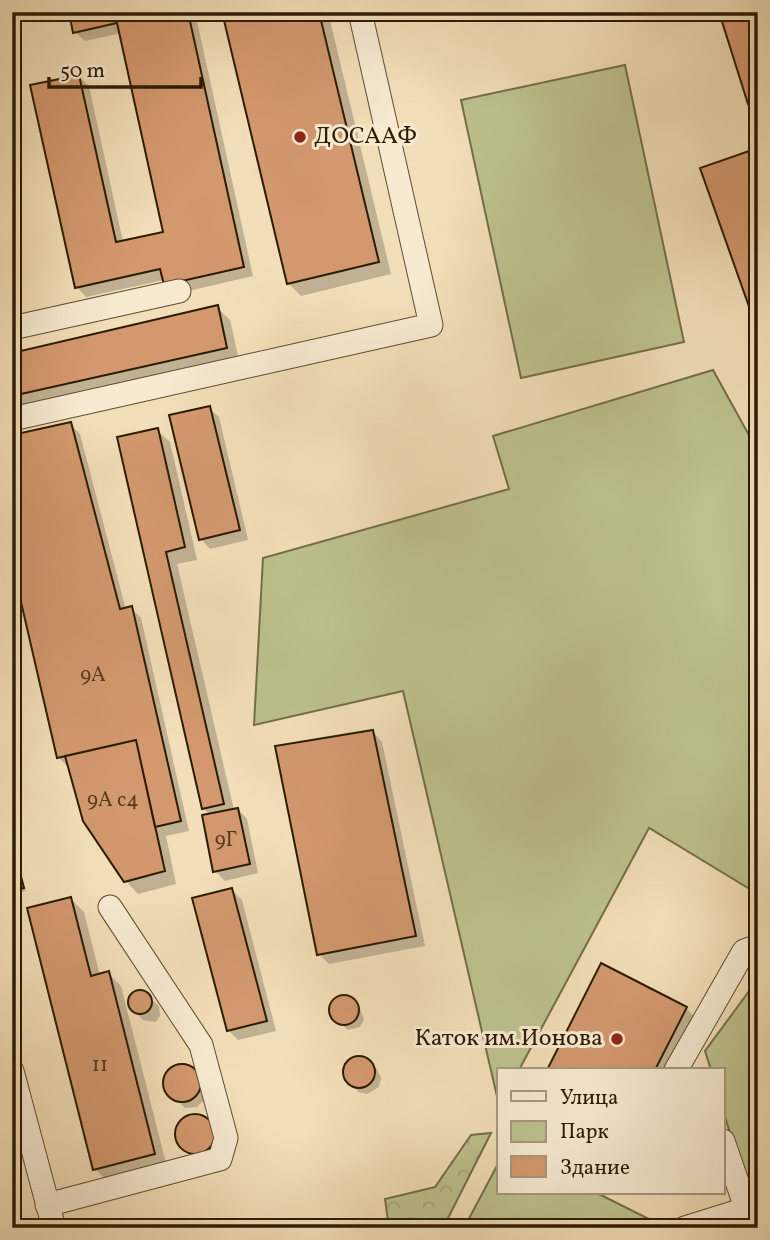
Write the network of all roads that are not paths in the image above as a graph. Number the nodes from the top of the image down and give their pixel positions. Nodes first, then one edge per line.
1 (360, 12) edge
2 (179, 291) dead end
3 (12, 328) edge
4 (12, 419) edge
5 (110, 907) dead end
6 (758, 946) edge
7 (689, 1045) junction
8 (677, 1068) edge
9 (697, 1068) edge
10 (12, 1071) edge
11 (18, 1119) edge
12 (724, 1144) edge
13 (47, 1205) junction
14 (750, 1218) edge
15 (54, 1228) edge
16 (685, 1228) edge

1 - 4 street
2 - 3 street
5 - 13 street
6 - 7 street
7 - 8 street
7 - 9 street
10 - 11 street
11 - 13 street
12 - 14 street
13 - 15 street
14 - 16 street

